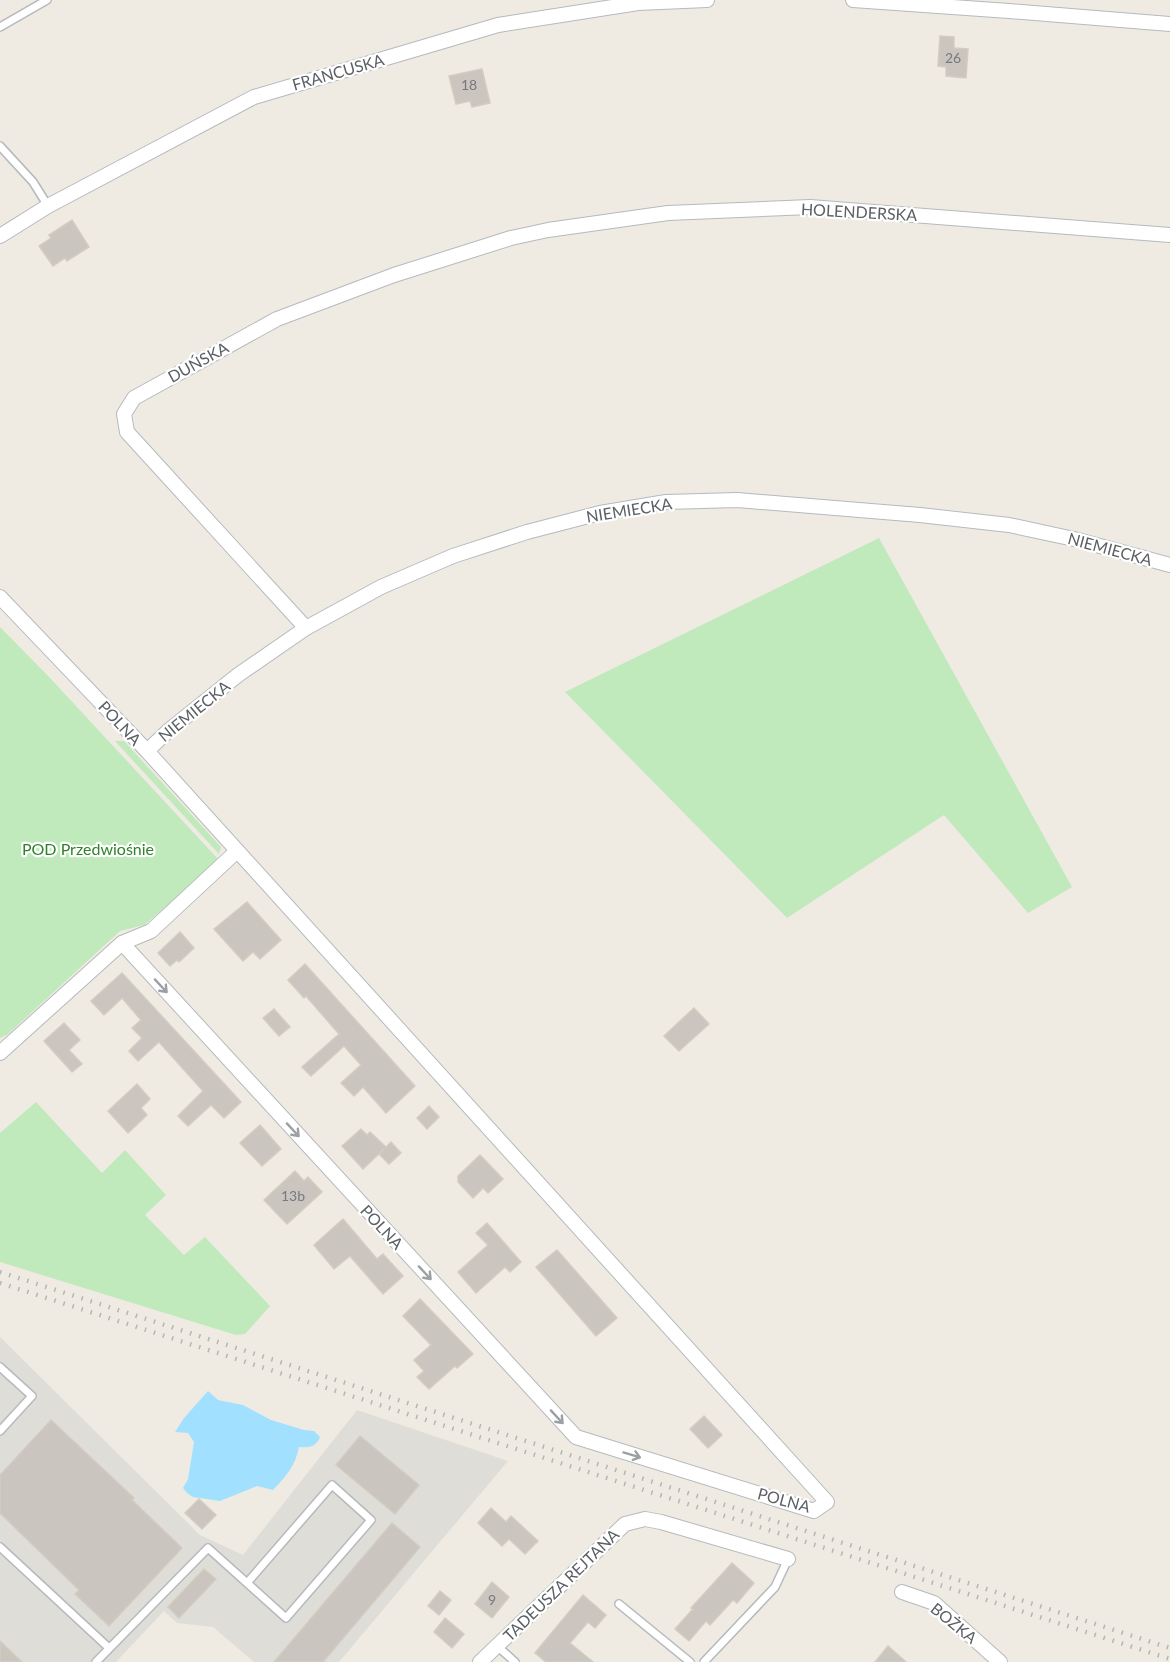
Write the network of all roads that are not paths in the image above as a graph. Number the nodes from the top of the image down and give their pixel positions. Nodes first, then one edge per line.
1 (47, 0) edge
2 (706, 0) edge
3 (853, 0) edge
4 (1170, 24) edge
5 (0, 27) edge
6 (0, 146) edge
7 (48, 206) junction
8 (548, 230) joint
9 (1170, 235) edge
10 (0, 236) edge
11 (1170, 565) edge
12 (0, 597) edge
13 (306, 628) junction
14 (147, 751) junction
15 (237, 851) junction
16 (122, 943) junction
17 (0, 1053) edge
18 (0, 1366) edge
19 (0, 1431) edge
20 (0, 1547) edge
21 (788, 1558) joint
22 (247, 1583) junction
23 (902, 1592) dead end
24 (619, 1604) dead end
25 (497, 1646) junction
26 (109, 1648) junction
27 (96, 1662) edge
28 (480, 1662) edge
29 (515, 1662) edge
30 (690, 1662) edge
31 (704, 1662) edge
32 (1000, 1662) edge

1 - 5 lane
2 - 7 street, FRANCUSKA
3 - 4 street
6 - 7 lane
7 - 10 street, FRANCUSKA
8 - 9 street, HOLENDERSKA
8 - 13 street, DUŃSKA
11 - 13 street, NIEMIECKA
12 - 14 street, POLNA
13 - 14 street, NIEMIECKA
14 - 15 street, POLNA
15 - 16 street
16 -> 15 street, POLNA
16 - 17 street
18 - 19 lane
20 - 26 lane
21 - 25 street, TADEUSZA REJTANA
21 - 31 lane
22 - 22 lane
22 - 26 lane
23 - 32 street, BOŻKA
24 - 30 lane
25 - 28 street, TADEUSZA REJTANA
25 - 29 lane
26 - 27 lane

